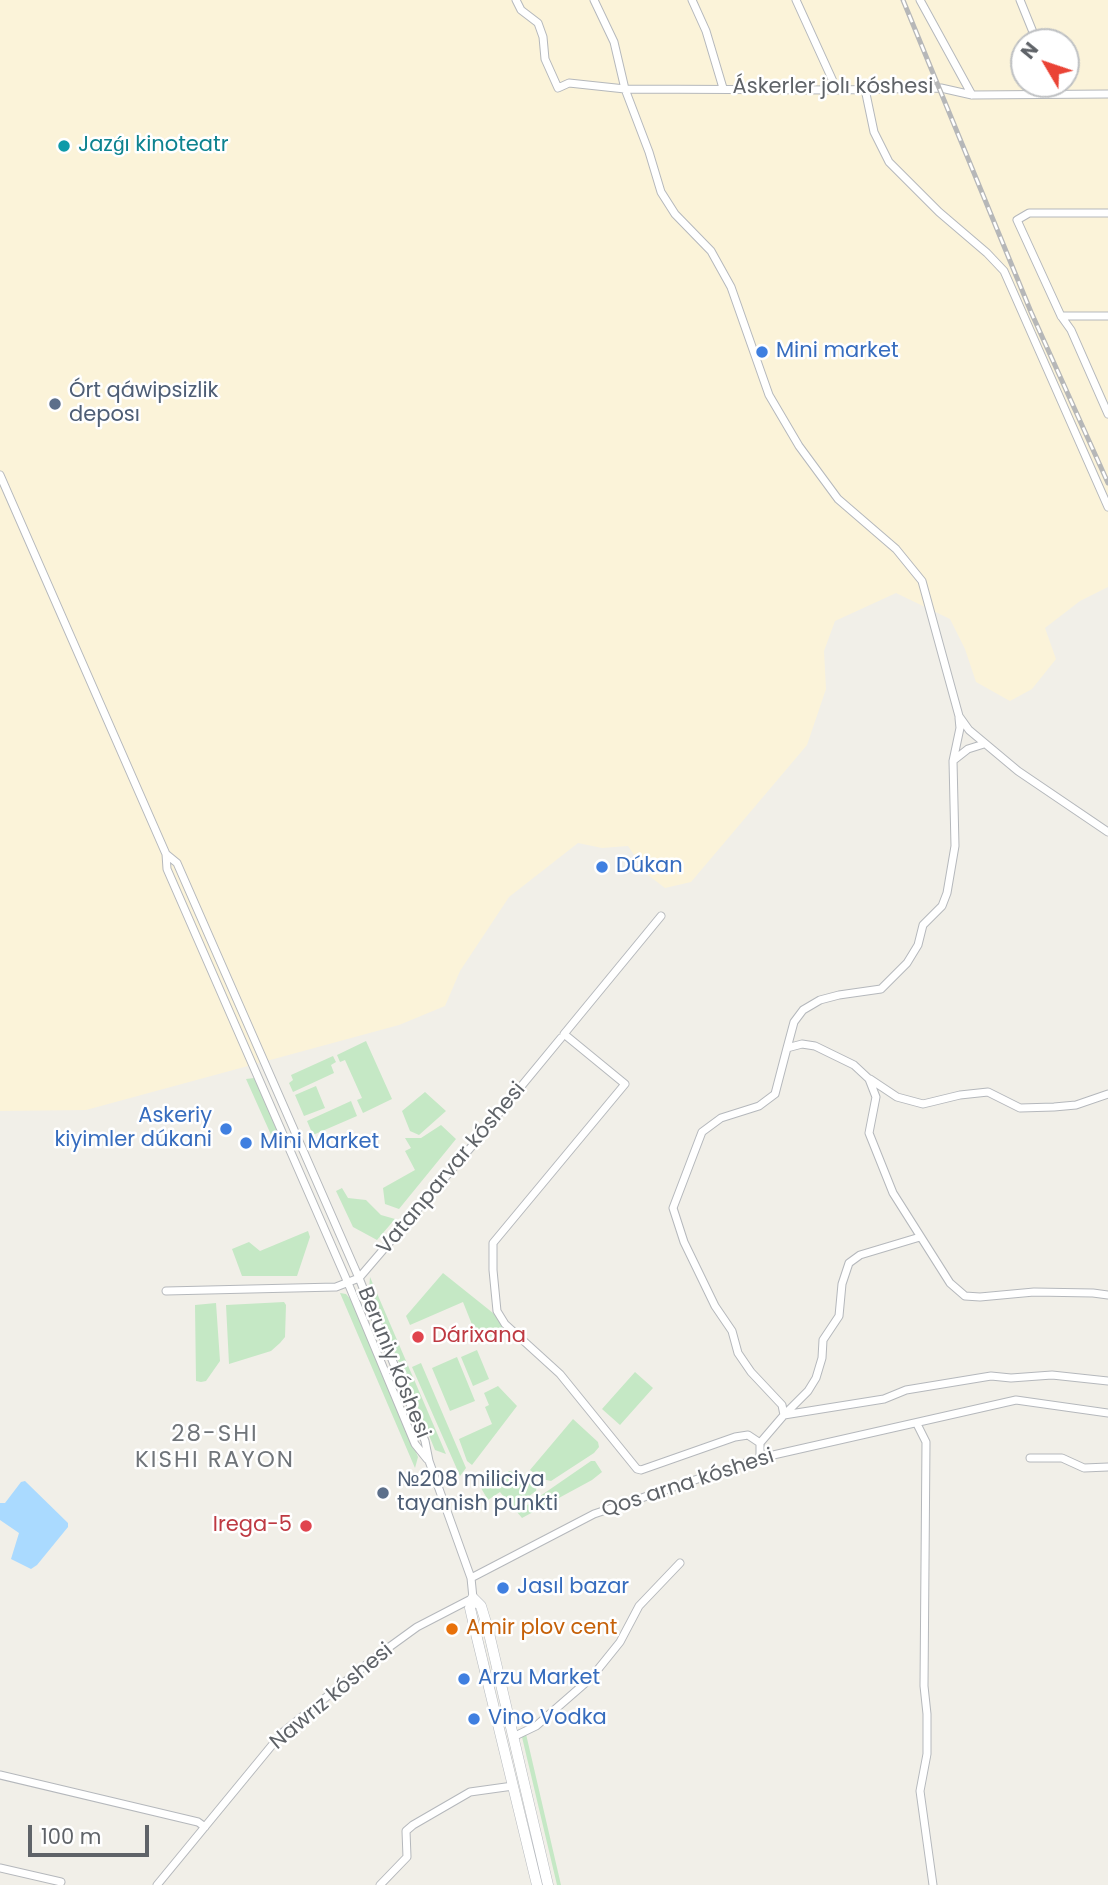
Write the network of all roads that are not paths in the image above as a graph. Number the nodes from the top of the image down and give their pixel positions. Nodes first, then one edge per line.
1 (516, 0) edge
2 (594, 0) edge
3 (692, 0) edge
4 (796, 0) edge
5 (920, 0) edge
6 (1020, 0) edge
7 (1031, 28) edge
8 (723, 88) junction
9 (625, 89) junction
10 (865, 89) junction
11 (837, 90) junction
12 (1080, 93) edge
13 (1010, 94) edge
14 (1108, 94) edge
15 (972, 95) junction
16 (1108, 213) edge
17 (1061, 316) junction
18 (1108, 316) edge
19 (1108, 414) edge
20 (0, 475) edge
21 (1108, 507) edge
22 (959, 716) junction
23 (984, 744) junction
24 (953, 761) junction
25 (1108, 832) edge
26 (166, 854) junction
27 (661, 916) dead end
28 (229, 982) junction
29 (218, 987) junction
30 (563, 1036) junction
31 (786, 1048) junction
32 (869, 1079) junction
33 (1108, 1094) edge
34 (920, 1237) junction
35 (359, 1278) junction
36 (348, 1283) junction
37 (166, 1291) dead end
38 (1108, 1295) edge
39 (1108, 1381) edge
40 (1108, 1413) edge
41 (784, 1415) junction
42 (917, 1424) junction
43 (760, 1443) junction
44 (760, 1458) junction
45 (1030, 1458) dead end
46 (429, 1461) junction
47 (1108, 1467) edge
48 (680, 1563) dead end
49 (471, 1578) junction
50 (473, 1598) junction
51 (513, 1737) junction
52 (0, 1776) edge
53 (513, 1786) junction
54 (205, 1827) junction
55 (0, 1868) edge
56 (61, 1882) dead end
57 (158, 1885) edge
58 (380, 1885) edge
59 (537, 1885) edge
60 (548, 1885) edge
61 (933, 1885) edge

1 - 9 street, Áskerler jolı kóshesi
2 - 9 street
3 - 8 street
4 - 11 street
5 - 15 street
6 - 7 street
8 - 9 street, Áskerler jolı kóshesi
8 - 11 street, Áskerler jolı kóshesi
9 - 22 street
10 - 11 street, Áskerler jolı kóshesi
10 - 15 street, Áskerler jolı kóshesi
10 - 21 street
12 - 14 street, Áskerler jolı kóshesi
13 - 15 street, Áskerler jolı kóshesi
16 - 17 street
17 - 18 street
17 - 19 street
20 - 26 street
22 - 23 street
22 - 24 street
23 - 24 street
23 - 25 street
24 - 31 street
26 - 28 street, Beruniy kóshesi
26 - 29 street, Beruniy kóshesi
27 - 30 street, Vatanparvar kóshesi
28 - 29 street
28 - 35 street, Beruniy kóshesi
29 - 36 street, Beruniy kóshesi
30 - 35 street, Vatanparvar kóshesi
30 - 43 street
31 - 32 street
31 - 41 street
32 - 33 street
32 - 34 street
34 - 38 street
34 - 41 street
35 - 36 street, Vatanparvar kóshesi
35 - 46 street, Beruniy kóshesi
36 - 37 street, Vatanparvar kóshesi
36 - 46 street, Beruniy kóshesi
39 - 41 street
40 - 42 street, Qos arna kóshesi
41 - 43 street
42 - 44 street, Qos arna kóshesi
42 - 61 street
43 - 44 street
44 - 49 street, Qos arna kóshesi
45 - 47 street
46 - 49 street
48 - 51 street
49 - 50 street
50 - 51 street
50 - 53 street
50 - 54 street, Nawrız kóshesi
51 - 60 street
52 - 54 street
53 - 58 street
53 - 59 street
54 - 57 street, Nawrız kóshesi
55 - 56 street

